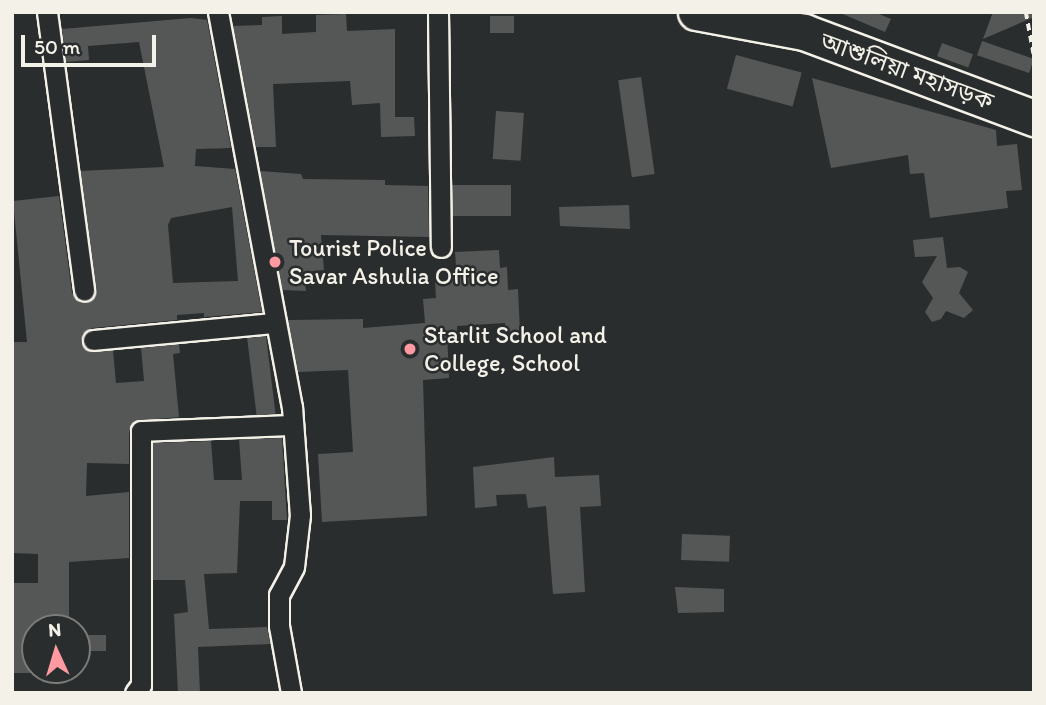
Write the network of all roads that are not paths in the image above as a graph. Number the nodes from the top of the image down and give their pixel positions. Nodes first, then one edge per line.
1 (47, 12) edge
2 (218, 12) edge
3 (438, 12) edge
4 (696, 12) edge
5 (1034, 118) edge
6 (441, 247) dead end
7 (84, 291) dead end
8 (274, 323) junction
9 (93, 340) dead end
10 (293, 425) junction
11 (135, 693) edge
12 (291, 693) edge

1 - 7 street
2 - 8 street
3 - 6 street
4 - 5 highway, আশুলিয়া মহাসড়ক
8 - 9 street
8 - 10 street
10 - 11 street
10 - 12 street

